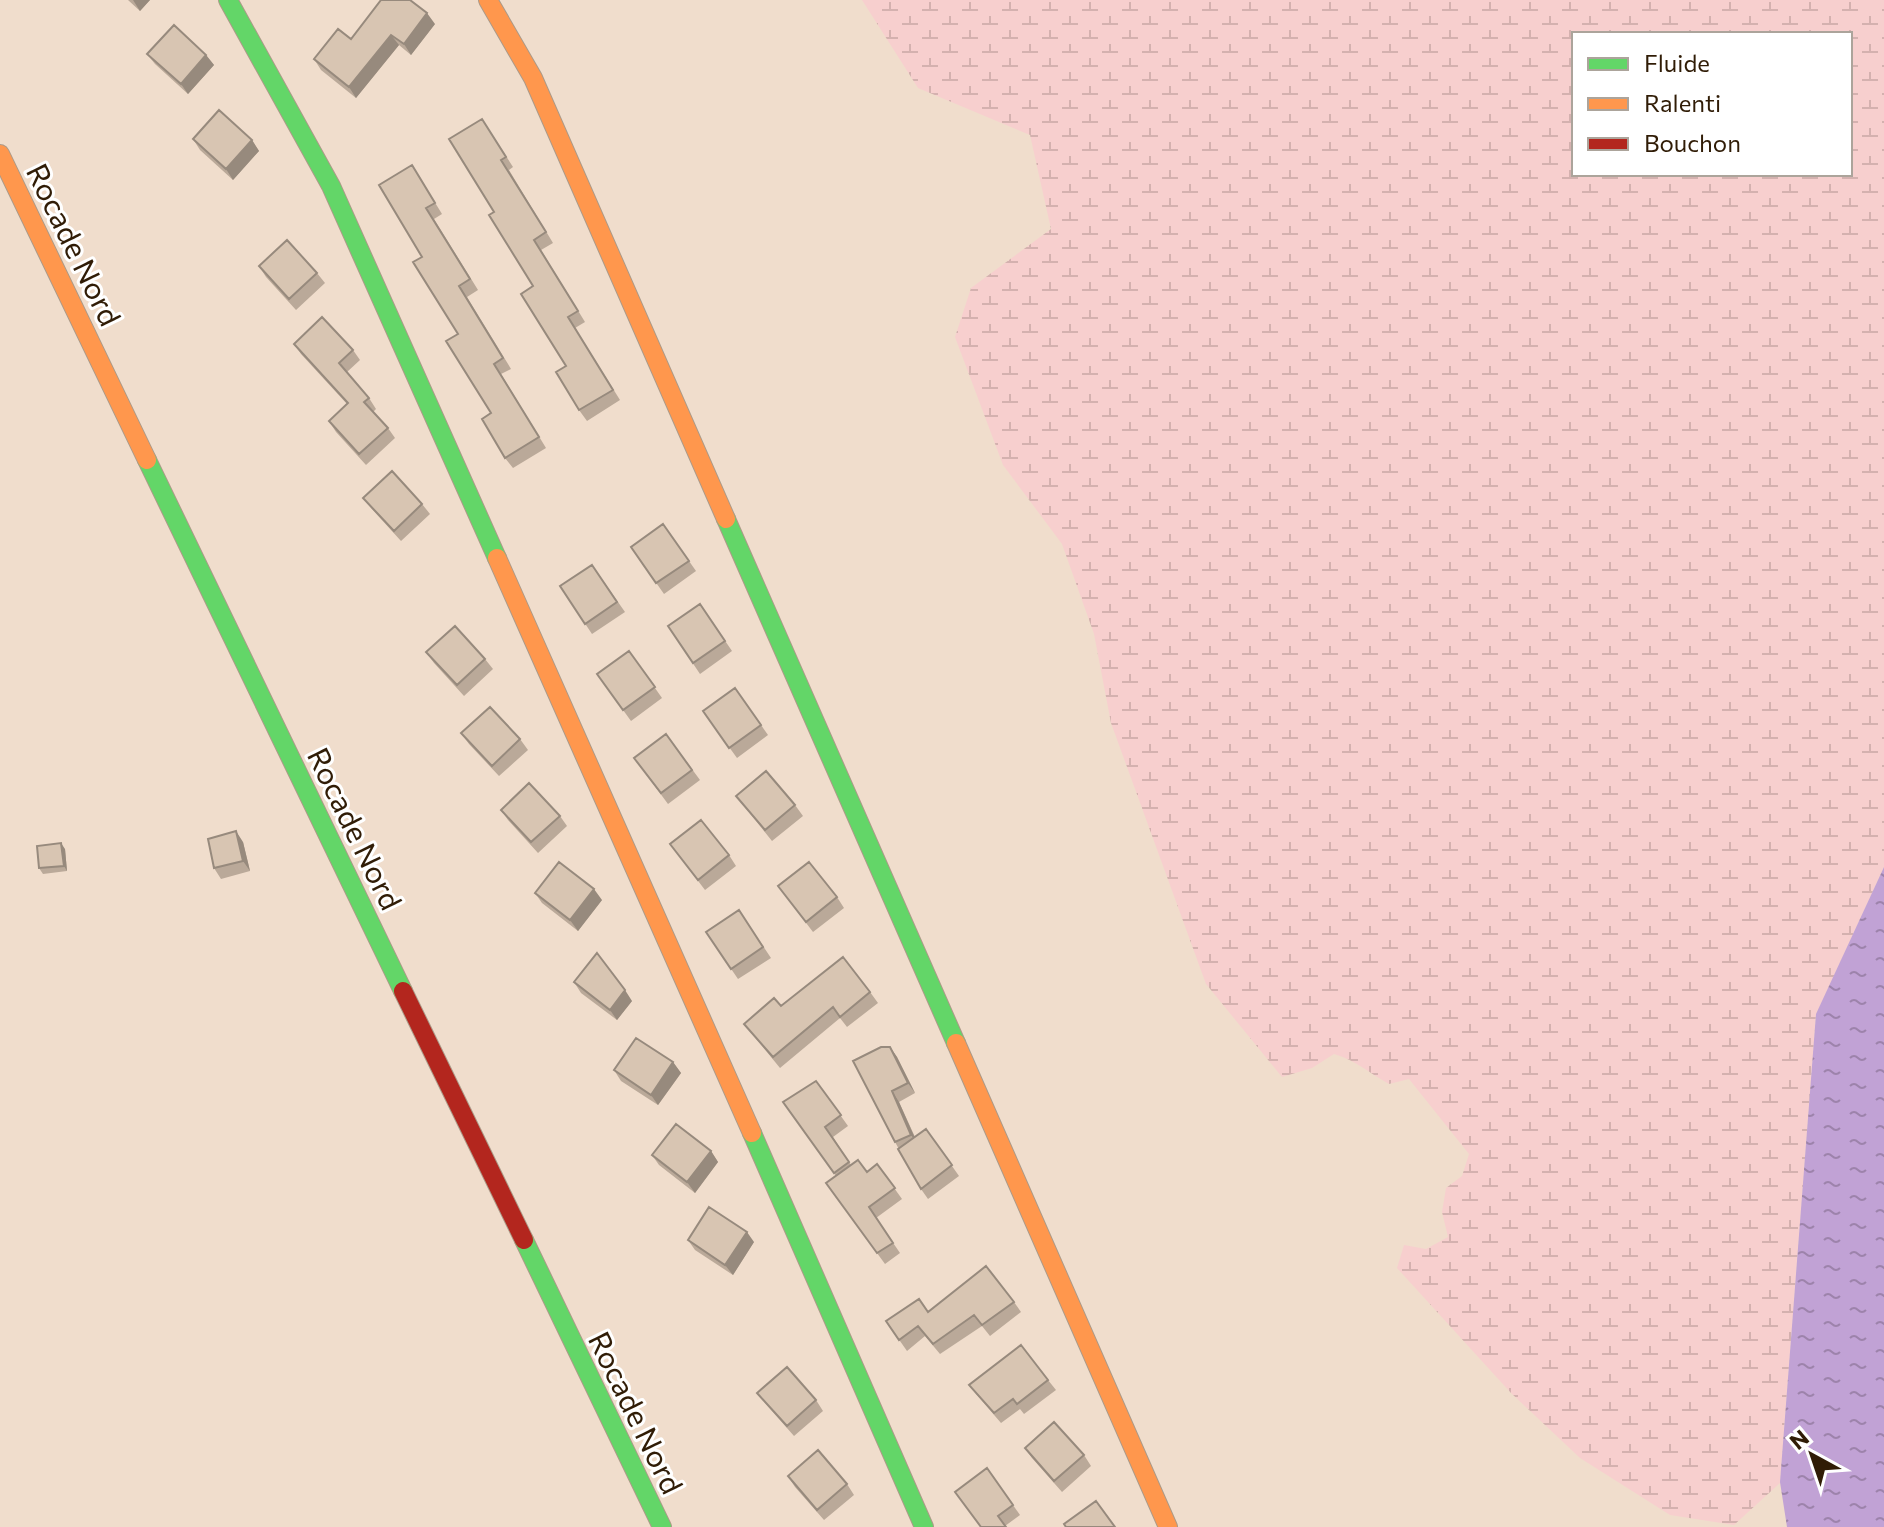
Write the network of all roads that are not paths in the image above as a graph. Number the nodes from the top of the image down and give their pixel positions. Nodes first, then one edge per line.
1 (228, 0) edge
2 (488, 0) edge
3 (0, 154) edge
4 (662, 1527) edge
5 (924, 1527) edge
6 (1168, 1527) edge

1 - 5 street
2 - 6 street
3 - 4 street, Rocade Nord

